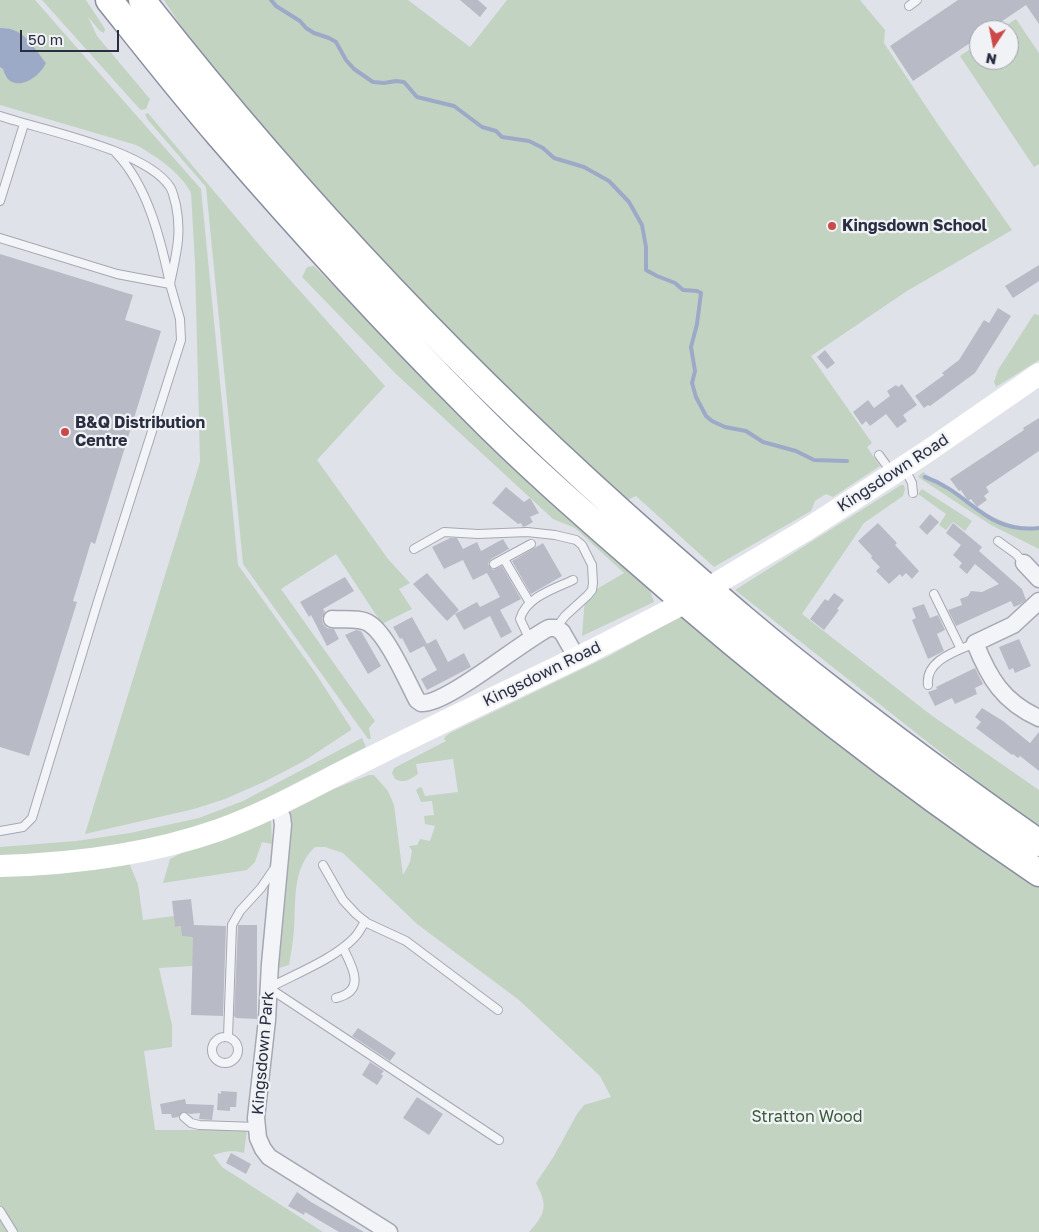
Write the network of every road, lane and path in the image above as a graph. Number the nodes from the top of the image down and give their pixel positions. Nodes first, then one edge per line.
1 (109, 0) edge
2 (142, 0) edge
3 (918, 0) edge
4 (909, 6) dead end
5 (0, 116) edge
6 (24, 124) junction
7 (113, 150) junction
8 (0, 201) edge
9 (0, 238) edge
10 (170, 284) junction
11 (1039, 374) edge
12 (879, 455) dead end
13 (898, 471) junction
14 (913, 493) dead end
15 (998, 541) dead end
16 (531, 544) dead end
17 (414, 549) dead end
18 (504, 559) junction
19 (1024, 563) joint
20 (494, 564) dead end
21 (1039, 579) edge
22 (573, 580) dead end
23 (934, 594) dead end
24 (1039, 601) edge
25 (530, 603) junction
26 (332, 619) dead end
27 (556, 628) junction
28 (530, 640) junction
29 (968, 646) junction
30 (583, 655) junction
31 (928, 685) dead end
32 (1039, 718) edge
33 (277, 806) junction
34 (0, 831) edge
35 (1039, 843) edge
36 (279, 863) junction
37 (323, 865) dead end
38 (0, 866) edge
39 (1039, 873) edge
40 (365, 922) junction
41 (343, 948) junction
42 (269, 988) junction
43 (336, 998) dead end
44 (498, 1010) dead end
45 (228, 1037) dead end
46 (184, 1117) dead end
47 (257, 1127) junction
48 (499, 1140) dead end
49 (0, 1211) edge
50 (13, 1232) edge
51 (388, 1232) edge

1 - 39 highway
2 - 35 highway
3 - 4 lane
5 - 6 lane
6 - 7 lane
6 - 8 lane
7 - 10 lane
7 - 10 lane
9 - 10 lane
10 - 34 lane
11 - 13 main road, Kingsdown Road
12 - 13 lane
13 - 14 lane
13 - 30 main road, Kingsdown Road, bridge
15 - 19 lane
16 - 18 lane
17 - 27 lane
18 - 20 lane
18 - 25 lane
19 - 21 street
22 - 25 lane
23 - 29 lane
24 - 29 street
25 - 28 lane
26 - 28 street
27 - 28 street
27 - 30 street
29 - 31 lane
29 - 32 street
30 - 33 main road, Kingsdown Road
33 - 36 street, Kingsdown Park
33 - 38 main road, Kingsdown Road
36 - 42 street, Kingsdown Park
36 - 45 lane
37 - 40 lane
40 - 41 lane
40 - 44 lane
41 - 42 lane
41 - 43 lane
42 - 47 street, Kingsdown Park
42 - 48 lane
46 - 47 lane
47 - 51 street, Kingsdown Park
49 - 50 lane

